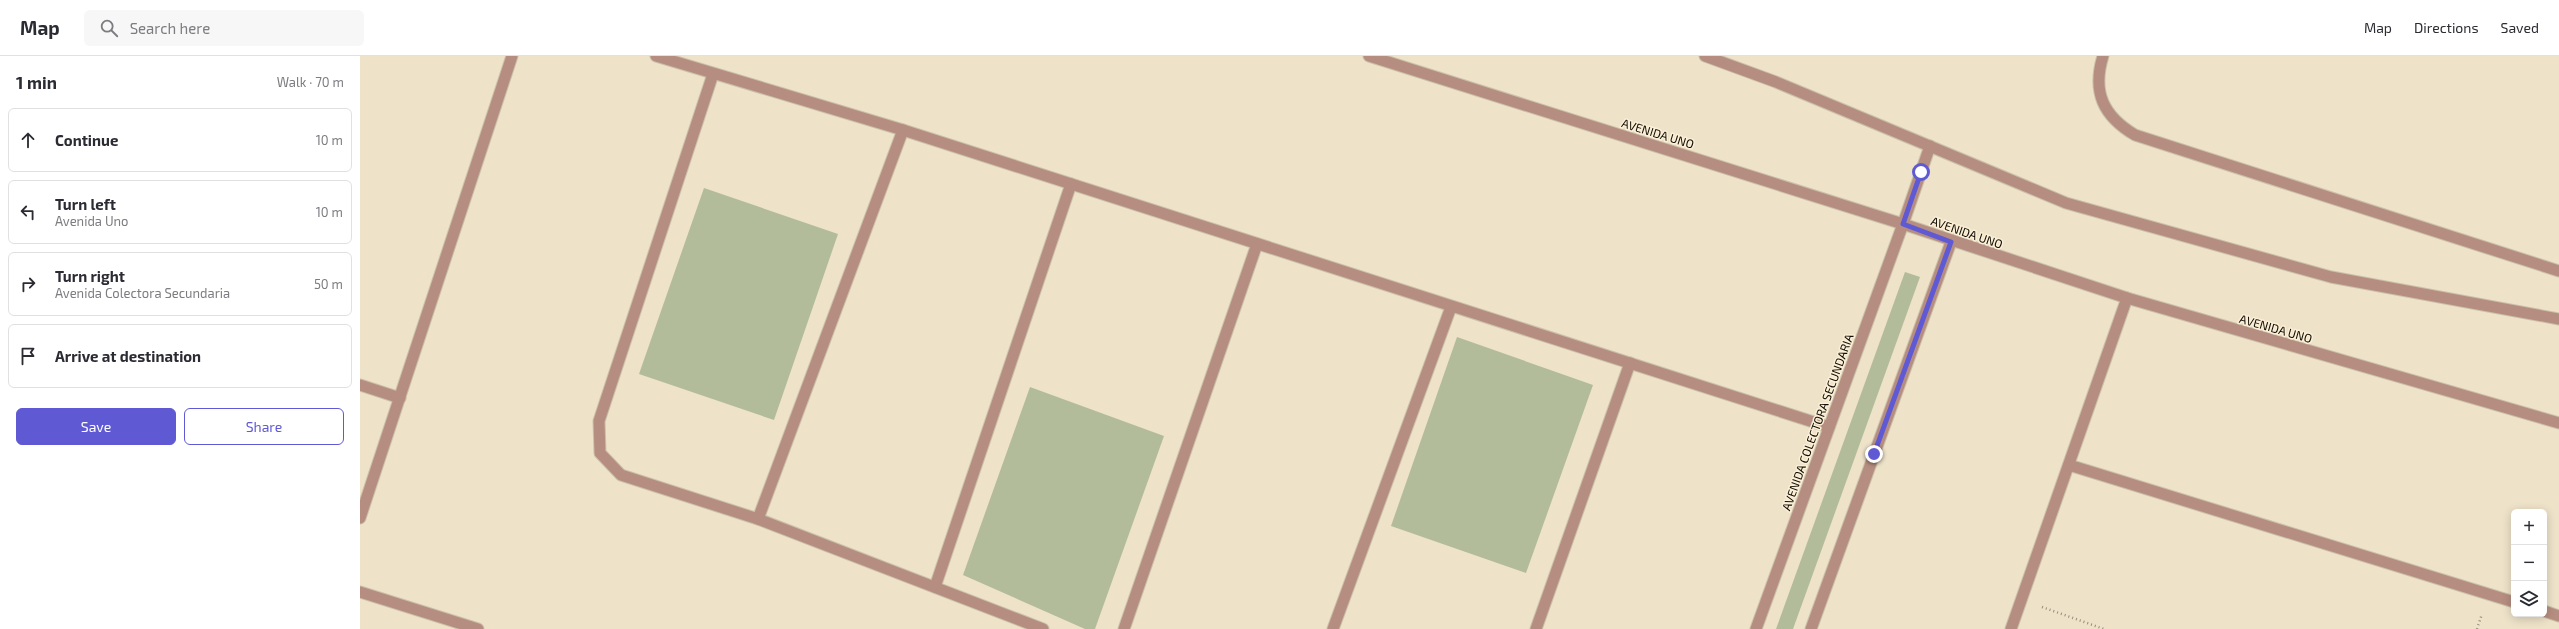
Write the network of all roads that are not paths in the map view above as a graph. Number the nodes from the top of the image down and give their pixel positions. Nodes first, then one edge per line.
1 (512, 56) edge
2 (656, 56) edge
3 (1369, 56) edge
4 (1705, 56) edge
5 (2103, 56) edge
6 (713, 74) junction
7 (903, 130) junction
8 (1930, 146) junction
9 (1071, 184) junction
10 (1903, 224) junction
11 (1951, 242) junction
12 (1257, 244) junction
13 (2559, 271) edge
14 (2127, 298) junction
15 (1451, 307) junction
16 (2559, 319) edge
17 (1630, 363) junction
18 (360, 385) edge
19 (400, 398) junction
20 (2559, 423) edge
21 (1829, 427) junction
22 (2069, 465) junction
23 (360, 518) edge
24 (758, 520) junction
25 (934, 587) junction
26 (360, 592) edge
27 (2511, 601) edge
28 (2547, 612) edge
29 (2559, 616) edge
30 (478, 629) edge
31 (1043, 629) edge
32 (1124, 629) edge
33 (1333, 629) edge
34 (1536, 629) edge
35 (1756, 629) edge
36 (1811, 629) edge
37 (2011, 629) edge

1 - 19 street
2 - 6 street
3 - 10 street, AVENIDA UNO
4 - 8 street
5 - 13 street
6 - 7 street
6 - 24 street
7 - 9 street
7 - 24 street
8 - 10 street, AVENIDA COLECTORA SECUNDARIA
8 - 16 street
9 - 12 street
9 - 25 street
10 - 11 street, AVENIDA UNO
10 - 21 street, AVENIDA COLECTORA SECUNDARIA
11 - 14 street, AVENIDA UNO
11 - 36 street
12 - 15 street
12 - 32 street
14 - 20 street, AVENIDA UNO
14 - 22 street
15 - 17 street
15 - 33 street
17 - 21 street
17 - 34 street
18 - 19 street
19 - 23 street
21 - 35 street, AVENIDA COLECTORA SECUNDARIA
22 - 27 street
22 - 37 street
24 - 25 street
25 - 31 street
26 - 30 street
28 - 29 street

